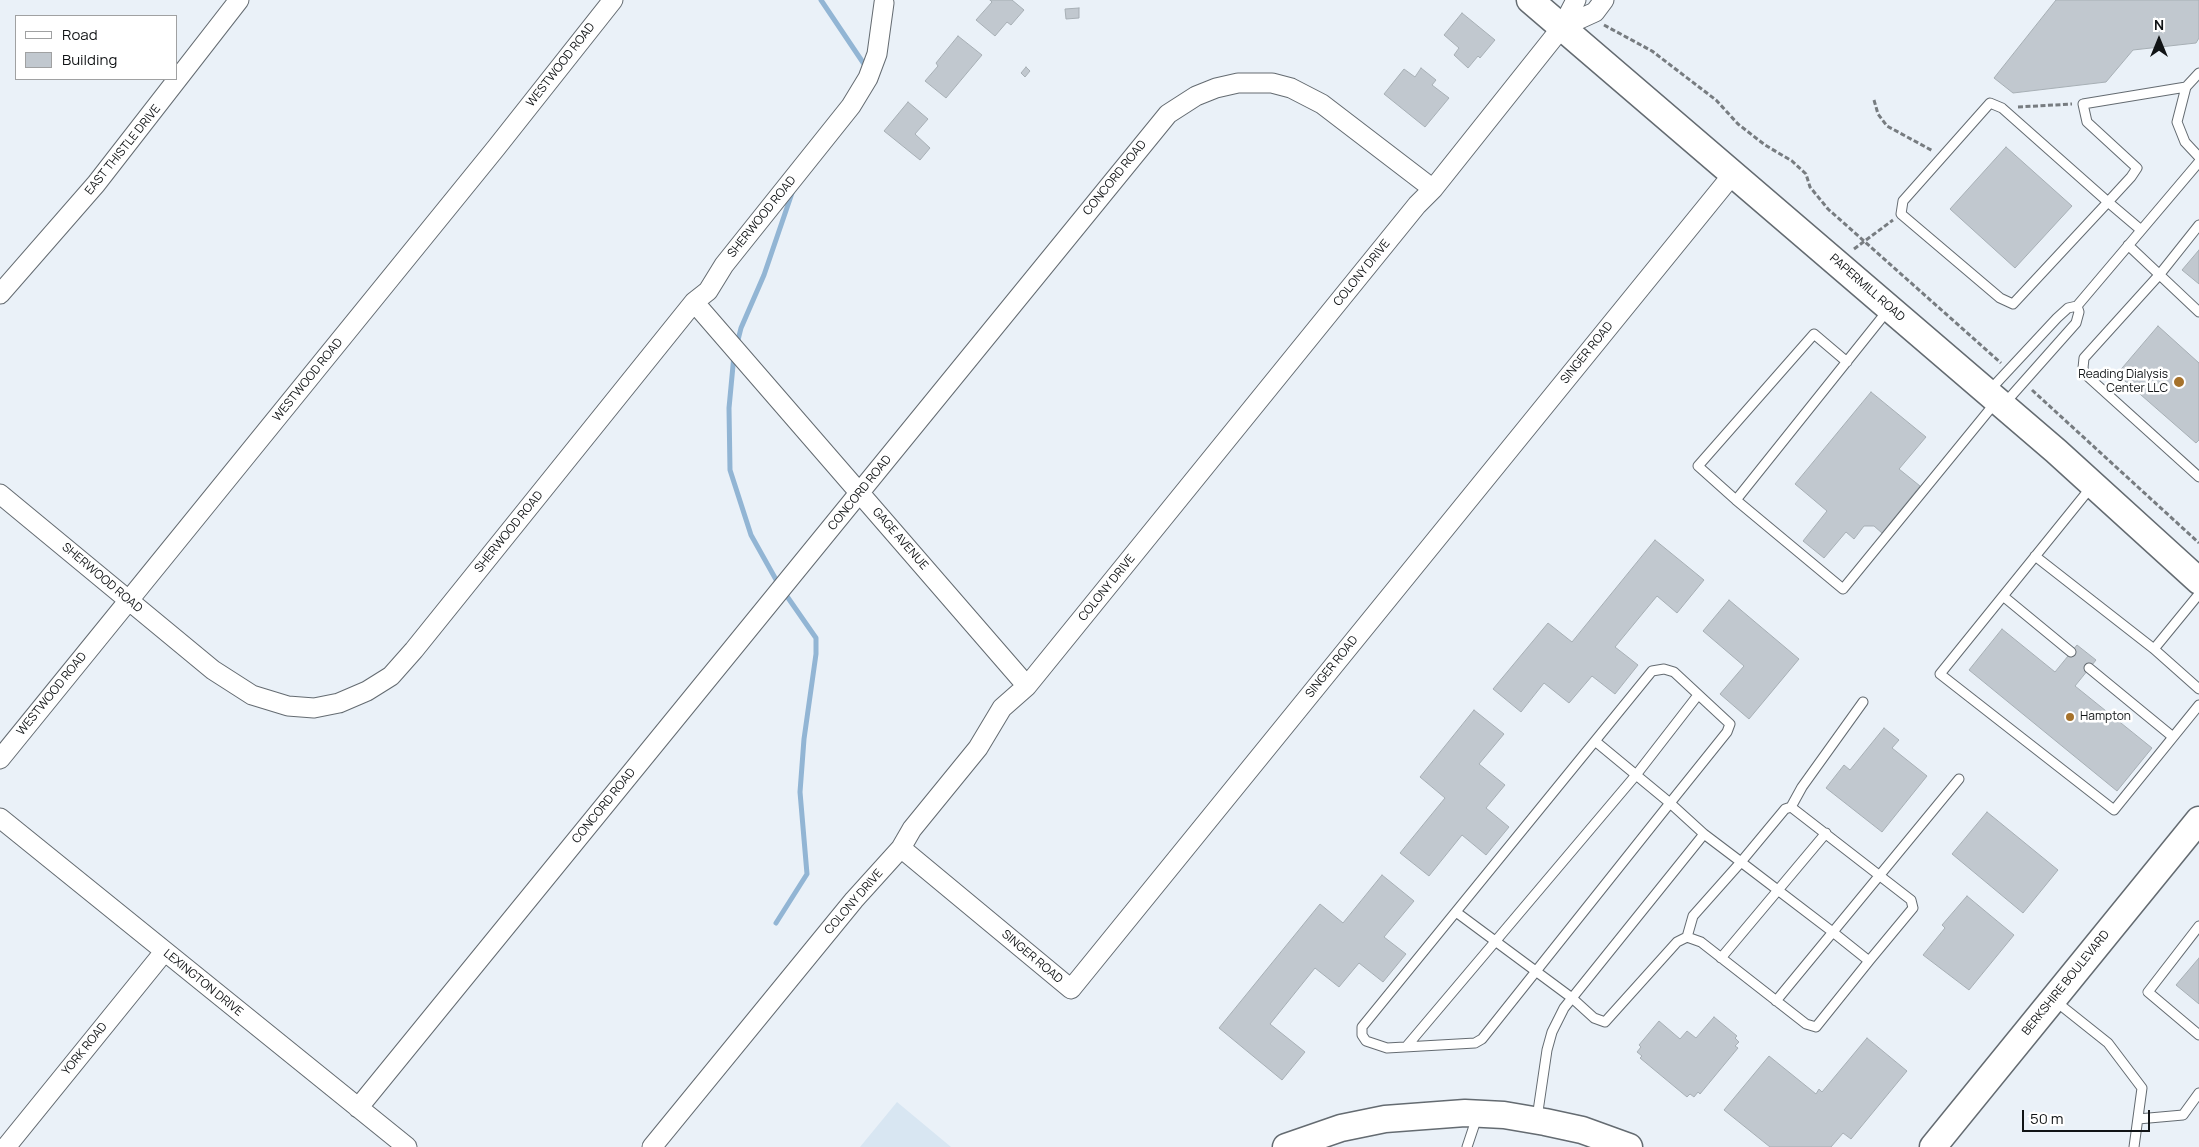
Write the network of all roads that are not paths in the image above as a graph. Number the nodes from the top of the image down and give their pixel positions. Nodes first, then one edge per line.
1 (239, 0) edge
2 (612, 0) edge
3 (1530, 0) edge
4 (1576, 0) edge
5 (883, 1) edge
6 (1599, 6) edge
7 (1562, 27) junction
8 (2199, 73) edge
9 (178, 78) edge
10 (177, 80) edge
11 (2186, 87) junction
12 (2199, 157) edge
13 (2199, 162) edge
14 (1733, 174) junction
15 (1433, 189) junction
16 (2108, 202) junction
17 (2199, 225) edge
18 (2141, 230) junction
19 (2128, 245) junction
20 (2160, 274) junction
21 (0, 294) edge
22 (694, 302) junction
23 (2077, 306) junction
24 (1890, 308) junction
25 (2199, 312) edge
26 (1847, 362) junction
27 (1996, 399) junction
28 (2199, 477) edge
29 (2093, 485) junction
30 (861, 492) junction
31 (0, 494) edge
32 (1736, 500) junction
33 (2035, 556) junction
34 (2199, 581) edge
35 (2199, 594) edge
36 (2003, 596) junction
37 (128, 600) junction
38 (2154, 650) junction
39 (2071, 652) dead end
40 (2089, 668) dead end
41 (1027, 686) junction
42 (2199, 689) edge
43 (1698, 695) junction
44 (1863, 702) dead end
45 (2199, 705) edge
46 (2173, 737) junction
47 (1595, 741) junction
48 (0, 759) edge
49 (1636, 775) junction
50 (1959, 778) dead end
51 (1670, 803) junction
52 (1792, 807) junction
53 (0, 818) edge
54 (2199, 820) edge
55 (1826, 833) junction
56 (1704, 834) junction
57 (901, 848) junction
58 (1741, 862) junction
59 (1880, 876) junction
60 (1777, 890) junction
61 (1456, 912) junction
62 (2199, 926) edge
63 (1834, 933) junction
64 (1687, 937) junction
65 (1496, 941) junction
66 (164, 952) junction
67 (1721, 958) junction
68 (1869, 962) junction
69 (1536, 971) junction
70 (1572, 998) junction
71 (2053, 999) junction
72 (1776, 1001) junction
73 (2199, 1035) edge
74 (1406, 1047) junction
75 (2199, 1094) edge
76 (358, 1108) junction
77 (1478, 1114) junction
78 (2138, 1119) junction
79 (1536, 1120) junction
80 (6, 1147) edge
81 (407, 1147) edge
82 (652, 1147) edge
83 (1286, 1147) edge
84 (1467, 1147) edge
85 (1629, 1147) edge
86 (1933, 1147) edge
87 (2134, 1147) edge

1 - 9 street, EAST THISTLE DRIVE
2 - 37 street, WESTWOOD ROAD
3 - 7 main road, PAPERMILL ROAD
4 - 7 street, COLONY DRIVE
5 - 22 street, SHERWOOD ROAD
6 - 7 street, COLONY DRIVE
7 - 14 main road, PAPERMILL ROAD
7 - 15 street, COLONY DRIVE
8 - 11 lane
10 - 21 street, EAST THISTLE DRIVE
11 - 12 lane
11 - 16 lane
13 - 18 lane
14 - 24 main road, PAPERMILL ROAD
14 - 57 street, SINGER ROAD
15 - 30 street, CONCORD ROAD
15 - 41 street, COLONY DRIVE
16 - 16 lane
16 - 18 lane
17 - 20 lane
18 - 19 lane
19 - 20 lane
19 - 23 lane
20 - 25 lane
20 - 28 lane
22 - 30 street, GAGE AVENUE
22 - 37 street, SHERWOOD ROAD
23 - 27 lane
23 - 27 lane
24 - 26 lane
24 - 27 main road, PAPERMILL ROAD
26 - 32 lane
26 - 32 lane
27 - 29 main road, PAPERMILL ROAD
27 - 32 lane
29 - 33 lane
29 - 34 main road, PAPERMILL ROAD
30 - 41 street, GAGE AVENUE
30 - 76 street, CONCORD ROAD
31 - 37 street, SHERWOOD ROAD
33 - 36 lane
33 - 38 lane
35 - 38 lane
36 - 39 lane
36 - 46 lane
37 - 48 street, WESTWOOD ROAD
38 - 42 lane
40 - 46 lane
41 - 57 street, COLONY DRIVE
43 - 47 lane
43 - 49 lane
43 - 51 lane
44 - 52 lane
45 - 46 lane
47 - 49 lane
47 - 61 lane
49 - 51 lane
49 - 65 lane
50 - 59 lane
51 - 56 lane
51 - 69 lane
52 - 55 lane
52 - 58 lane
53 - 66 street, LEXINGTON DRIVE
54 - 71 main road, BERKSHIRE BOULEVARD
55 - 59 lane
55 - 60 lane
56 - 58 lane
56 - 70 lane
57 - 82 street, COLONY DRIVE
58 - 60 lane
58 - 64 lane
59 - 63 lane
59 - 68 lane
60 - 63 lane
60 - 67 lane
61 - 65 lane
61 - 74 lane
62 - 73 lane
63 - 68 lane
63 - 72 lane
64 - 67 lane
64 - 70 lane
65 - 69 lane
65 - 74 lane
66 - 76 street, LEXINGTON DRIVE
66 - 80 street, YORK ROAD
67 - 72 lane
68 - 72 lane
69 - 70 lane
69 - 74 lane
70 - 79 lane
71 - 78 lane
71 - 86 main road, BERKSHIRE BOULEVARD
75 - 78 lane
76 - 81 street, LEXINGTON DRIVE
77 - 79 main road
77 - 83 main road
77 - 84 lane
78 - 87 lane
79 - 85 main road

